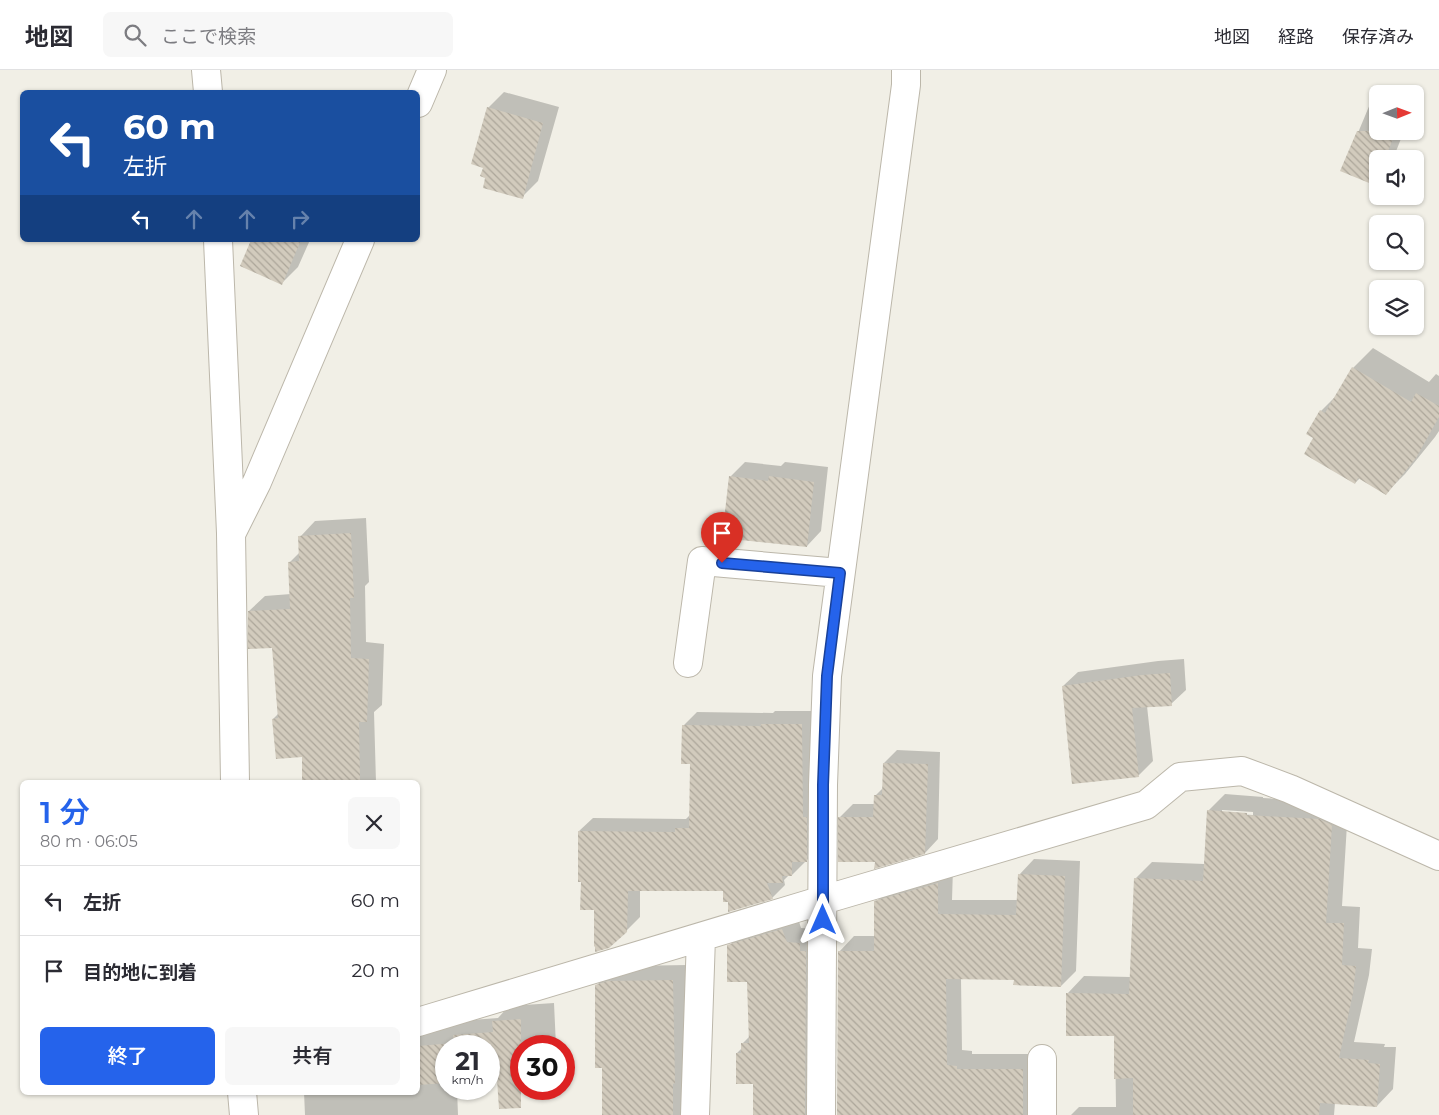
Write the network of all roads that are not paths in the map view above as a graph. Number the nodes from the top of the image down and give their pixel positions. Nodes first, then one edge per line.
1 (206, 70) edge
2 (432, 70) edge
3 (906, 70) edge
4 (208, 90) edge
5 (420, 98) edge
6 (218, 242) edge
7 (359, 242) edge
8 (231, 534) junction
9 (840, 573) junction
10 (688, 663) dead end
11 (235, 780) edge
12 (1439, 856) edge
13 (823, 900) junction
14 (701, 937) junction
15 (420, 1021) edge
16 (1042, 1059) dead end
17 (242, 1095) edge
18 (244, 1115) edge
19 (695, 1115) edge
20 (821, 1115) edge
21 (1042, 1115) edge

1 - 4 street
2 - 5 street
3 - 9 street
6 - 8 street
7 - 8 street
8 - 11 street
9 - 10 street
9 - 13 street
12 - 13 street
13 - 14 street
13 - 20 street
14 - 15 street
14 - 19 street
16 - 21 street
17 - 18 street

